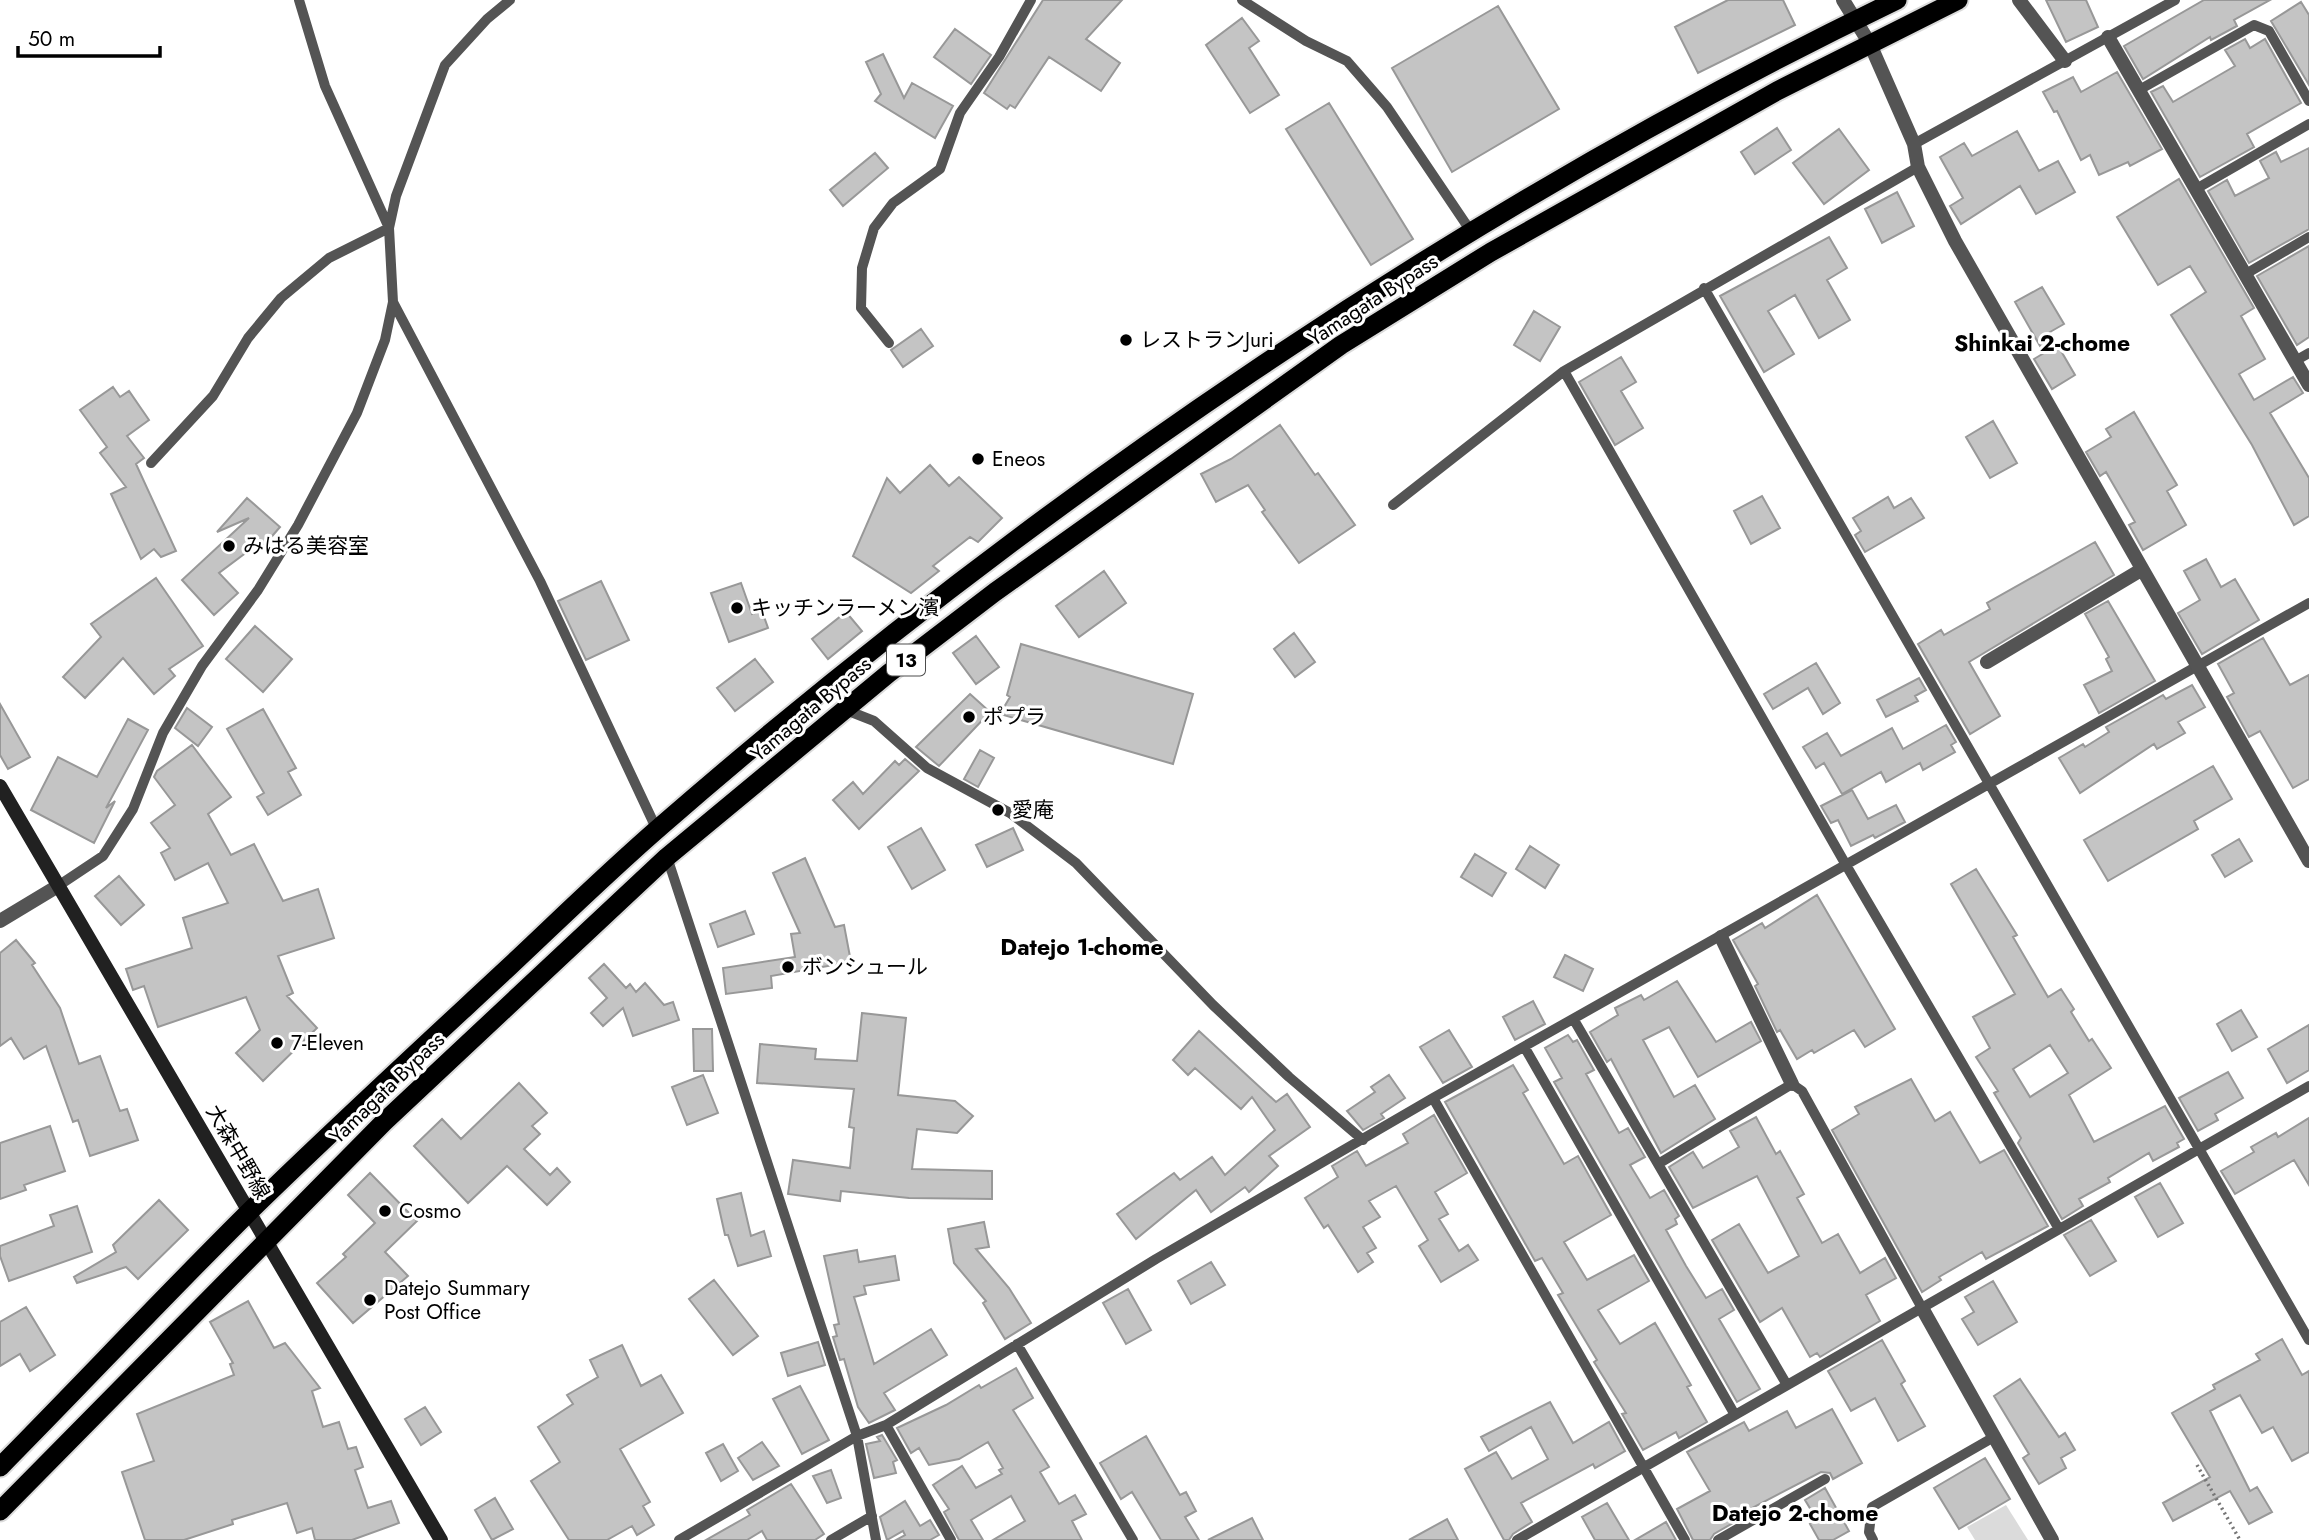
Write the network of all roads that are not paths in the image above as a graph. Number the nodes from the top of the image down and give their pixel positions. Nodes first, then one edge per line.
1 (299, 0) edge
2 (510, 0) edge
3 (1031, 0) edge
4 (1242, 0) edge
5 (1843, 0) edge
6 (1897, 0) edge
7 (1958, 0) edge
8 (2019, 0) edge
9 (2175, 0) edge
10 (1854, 21) junction
11 (2108, 37) junction
12 (1870, 44) junction
13 (2066, 61) junction
14 (2139, 90) junction
15 (2309, 101) edge
16 (2309, 124) edge
17 (1914, 144) junction
18 (1918, 167) junction
19 (2196, 189) junction
20 (388, 228) junction
21 (1472, 233) junction
22 (2309, 237) edge
23 (2244, 275) junction
24 (1704, 288) junction
25 (393, 302) junction
26 (888, 343) dead end
27 (2309, 353) edge
28 (2295, 362) junction
29 (1564, 371) junction
30 (2309, 385) edge
31 (151, 463) dead end
32 (1393, 505) dead end
33 (2141, 570) junction
34 (2309, 603) edge
35 (1987, 662) dead end
36 (2196, 669) junction
37 (846, 710) junction
38 (1988, 784) junction
39 (0, 786) edge
40 (657, 830) junction
41 (667, 857) junction
42 (2309, 861) edge
43 (1846, 865) junction
44 (58, 886) junction
45 (0, 921) edge
46 (1721, 937) junction
47 (1574, 1020) junction
48 (1525, 1048) junction
49 (1793, 1084) junction
50 (2309, 1086) edge
51 (1433, 1098) junction
52 (1363, 1140) junction
53 (2200, 1149) junction
54 (1658, 1164) junction
55 (249, 1212) junction
56 (2059, 1229) junction
57 (267, 1240) junction
58 (1922, 1308) junction
59 (2309, 1340) edge
60 (1017, 1344) junction
61 (1787, 1385) junction
62 (1735, 1415) junction
63 (886, 1425) junction
64 (857, 1436) junction
65 (1994, 1437) junction
66 (0, 1467) edge
67 (1644, 1467) junction
68 (1825, 1479) dead end
69 (0, 1511) edge
70 (872, 1516) junction
71 (441, 1540) edge
72 (679, 1540) edge
73 (831, 1540) edge
74 (876, 1540) edge
75 (951, 1540) edge
76 (1133, 1540) edge
77 (1517, 1540) edge
78 (1685, 1540) edge
79 (1718, 1540) edge
80 (1874, 1540) edge
81 (2052, 1540) edge

1 - 20 lane
2 - 20 lane
3 - 26 lane
4 - 21 lane
5 - 10 street
6 - 10 highway, Yamagata Bypass / 13
7 - 12 highway, Yamagata Bypass / 13
8 - 13 street
9 - 11 lane
10 - 12 street
10 - 21 highway, Yamagata Bypass / 13
11 - 13 lane
11 - 14 street
12 - 17 street
12 - 37 highway, Yamagata Bypass / 13
13 - 17 lane
14 - 15 lane
14 - 19 street
16 - 19 lane
17 - 18 street
18 - 24 lane
18 - 33 street
19 - 23 street
20 - 25 lane
20 - 31 lane
21 - 40 highway, Yamagata Bypass / 13
22 - 23 lane
23 - 28 street
24 - 29 lane
24 - 38 lane
25 - 40 lane
25 - 44 lane
27 - 28 lane
28 - 30 street
29 - 32 lane
29 - 43 lane
33 - 35 street
33 - 36 street
34 - 36 lane
36 - 38 lane
36 - 42 street
37 - 41 highway, Yamagata Bypass / 13
37 - 52 lane
38 - 43 lane
38 - 53 lane
39 - 44 main road, 大森中野線
40 - 55 highway, Yamagata Bypass / 13
41 - 57 highway, Yamagata Bypass / 13
41 - 64 lane
43 - 46 lane
43 - 56 lane
44 - 45 street
44 - 55 main road, 大森中野線
46 - 47 lane
46 - 49 street
47 - 48 lane
47 - 54 lane
48 - 51 lane
48 - 62 lane
49 - 54 lane
49 - 58 lane
50 - 53 lane
51 - 52 lane
51 - 67 lane
52 - 60 lane
53 - 56 lane
53 - 59 lane
54 - 61 lane
55 - 57 main road, 大森中野線
55 - 66 highway, Yamagata Bypass / 13
56 - 58 lane
57 - 69 highway, Yamagata Bypass / 13
57 - 71 main road, 大森中野線
58 - 61 lane
58 - 65 street
60 - 63 lane
60 - 76 lane
61 - 62 lane
62 - 67 lane
63 - 64 lane
63 - 75 lane
64 - 70 lane
64 - 72 lane
65 - 80 lane
65 - 81 street
67 - 77 lane
67 - 78 lane
68 - 79 lane
70 - 73 lane
70 - 74 lane

